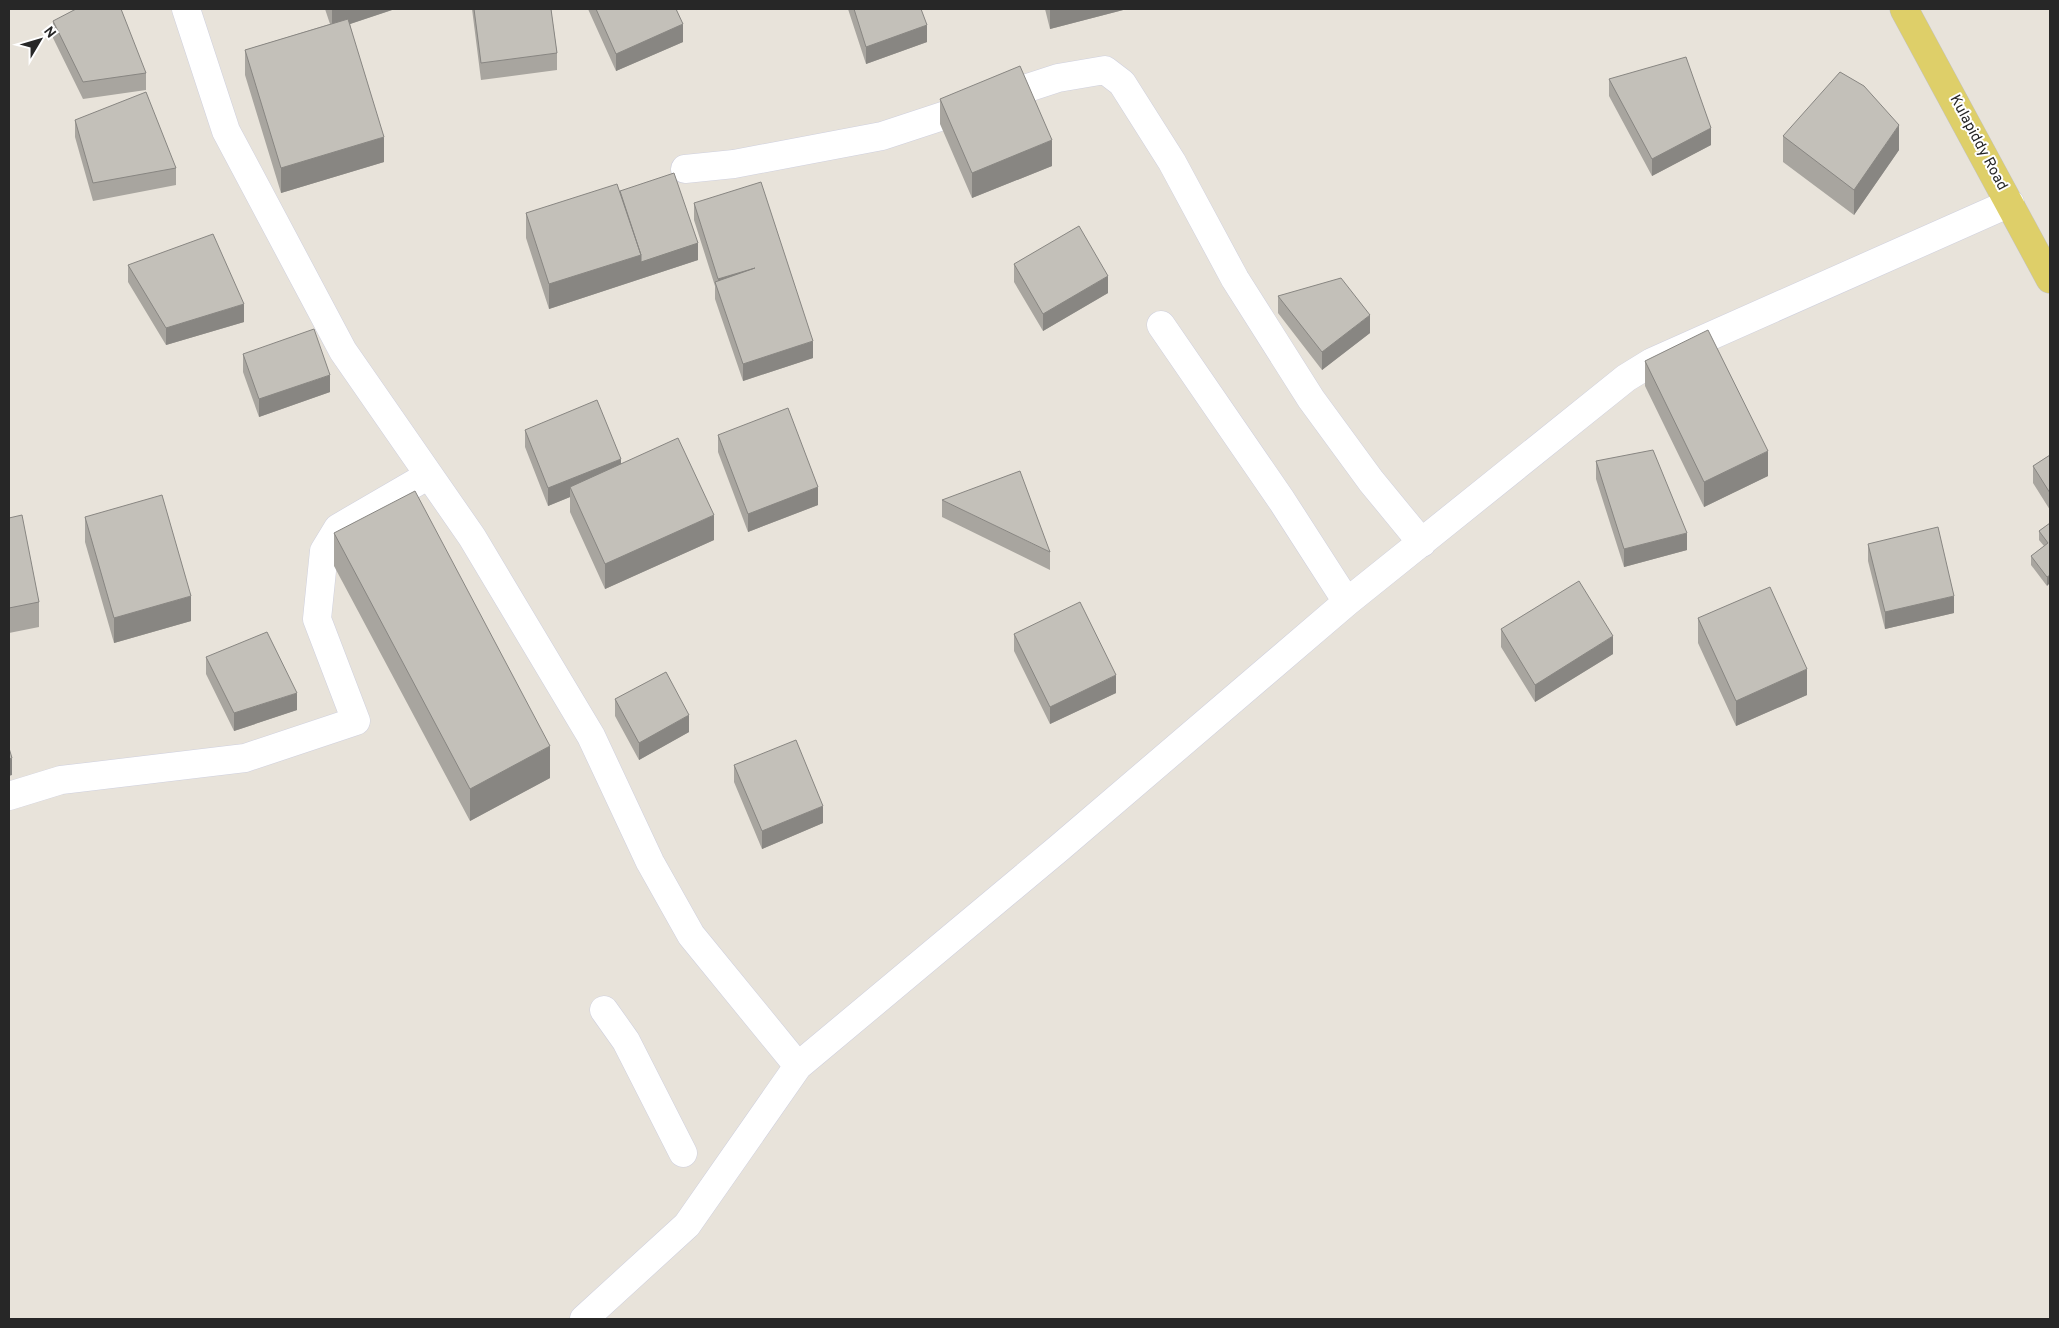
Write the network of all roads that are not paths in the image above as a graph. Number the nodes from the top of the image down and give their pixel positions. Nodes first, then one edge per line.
1 (186, 9) edge
2 (1904, 9) edge
3 (685, 169) dead end
4 (2010, 203) junction
5 (2050, 279) edge
6 (1161, 325) dead end
7 (429, 475) junction
8 (1422, 543) junction
9 (1347, 602) junction
10 (9, 796) edge
11 (604, 1010) dead end
12 (798, 1066) junction
13 (683, 1153) dead end
14 (584, 1319) edge

1 - 7 street
2 - 4 main road, Kulapiddy Road
3 - 8 street
4 - 5 main road, Kulapiddy Road
4 - 8 street
6 - 9 street
7 - 10 street
7 - 12 street
8 - 9 street
9 - 12 street
11 - 13 street
12 - 14 street

